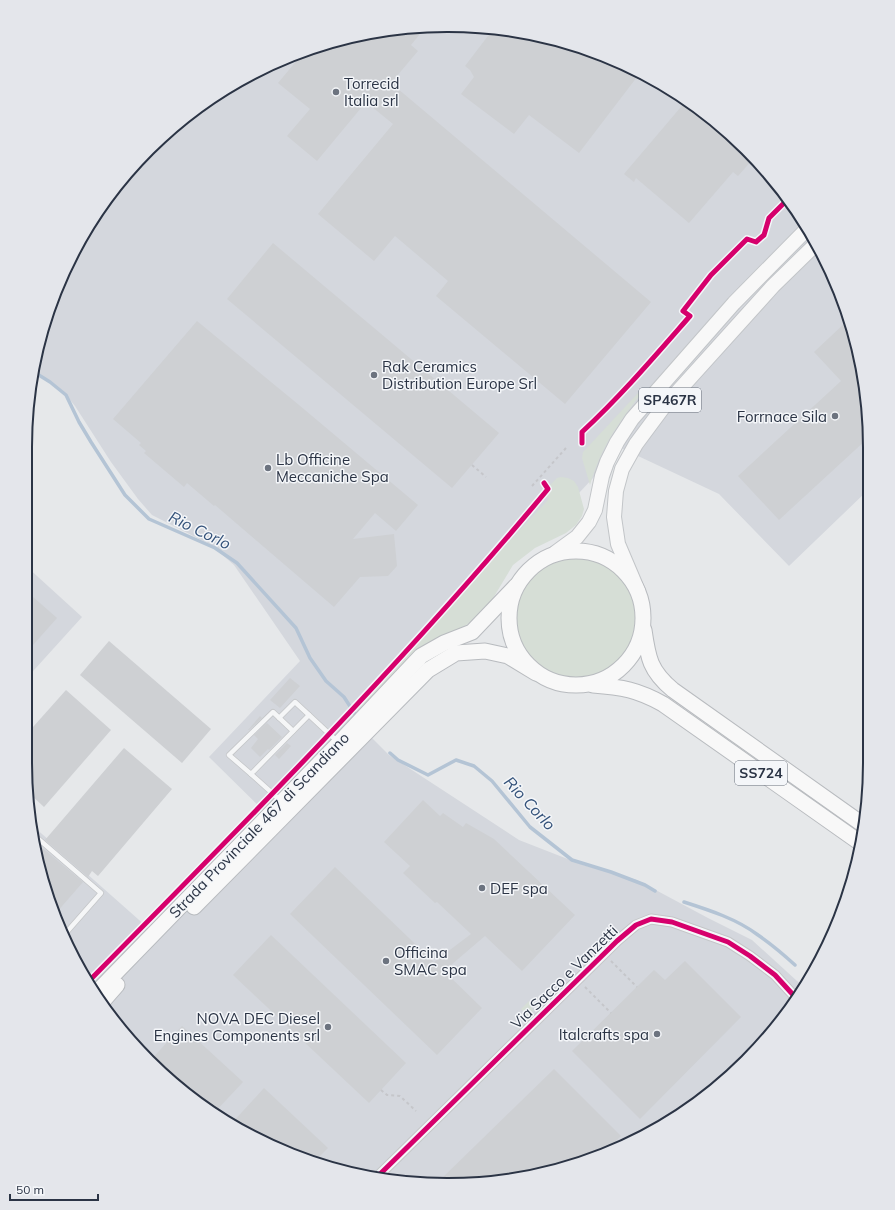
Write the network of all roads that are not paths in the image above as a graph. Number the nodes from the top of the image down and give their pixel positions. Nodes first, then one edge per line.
1 (803, 233) edge
2 (812, 248) edge
3 (555, 553) junction
4 (516, 586) junction
5 (638, 591) junction
6 (643, 625) junction
7 (424, 663) junction
8 (536, 673) junction
9 (586, 685) junction
10 (309, 715) junction
11 (279, 718) junction
12 (293, 731) junction
13 (339, 743) junction
14 (251, 774) junction
15 (282, 802) junction
16 (858, 821) edge
17 (39, 840) edge
18 (856, 840) edge
19 (68, 931) edge
20 (114, 981) junction
21 (97, 986) edge
22 (100, 990) edge
23 (792, 994) edge
24 (105, 997) edge
25 (382, 1172) edge

1 - 3 main road, SP467R
2 - 5 main road, SP467R
3 - 4 highway
3 - 5 highway
4 - 7 highway
4 - 8 highway
5 - 6 highway
6 - 9 highway
6 - 16 highway, SS724
7 - 8 highway
7 - 13 highway, Strada Provinciale 467 di Scandiano
7 - 20 highway, Strada Provinciale 467 di Scandiano
8 - 9 highway
9 - 18 highway, SS724
10 - 11 lane
10 - 12 lane
10 - 13 lane
11 - 12 lane
11 - 14 lane
12 - 14 lane
13 - 15 highway, Strada Provinciale 467 di Scandiano
14 - 15 lane
15 - 20 highway, Strada Provinciale 467 di Scandiano
17 - 19 lane
20 - 21 highway
20 - 22 highway, Strada Provinciale 467 di Scandiano
20 - 24 highway
23 - 25 street, Via Sacco e Vanzetti

